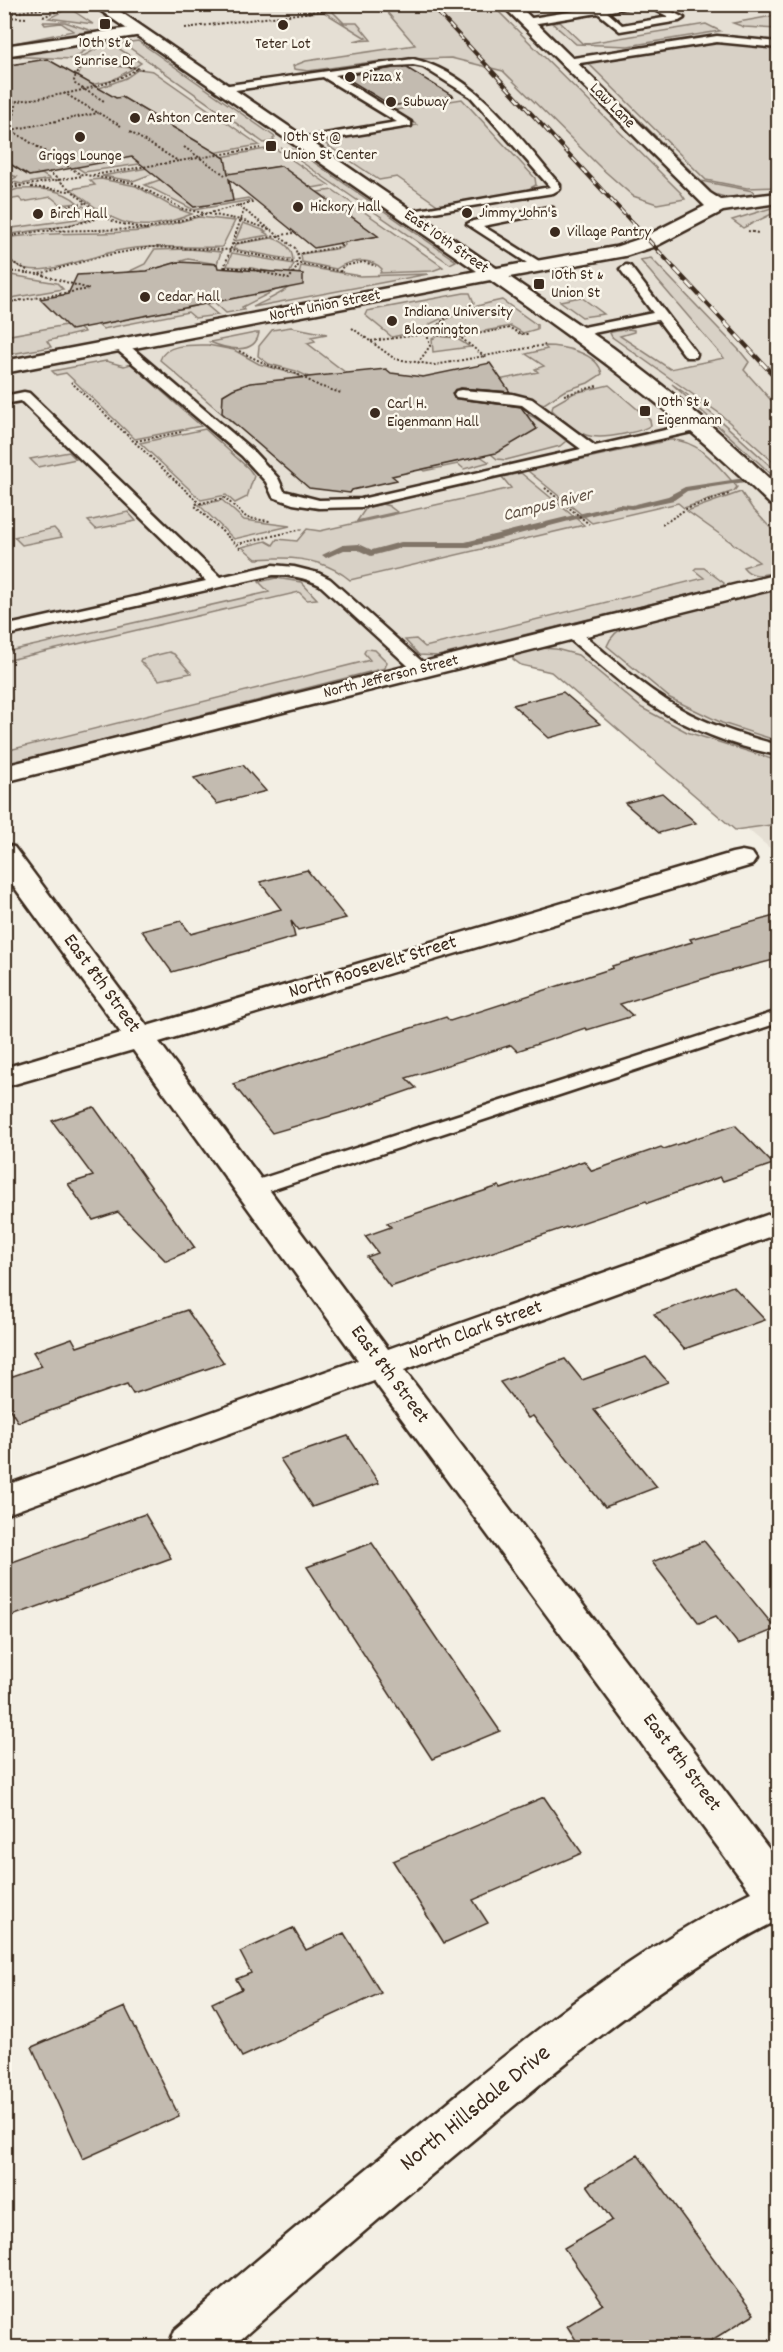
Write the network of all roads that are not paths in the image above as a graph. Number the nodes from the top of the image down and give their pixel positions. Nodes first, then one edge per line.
1 (98, 4) edge
2 (534, 4) edge
3 (637, 4) edge
4 (648, 4) edge
5 (510, 6) edge
6 (600, 10) junction
7 (526, 22) junction
8 (750, 31) dead end
9 (137, 32) junction
10 (717, 39) junction
11 (778, 45) edge
12 (4, 51) edge
13 (567, 62) junction
14 (326, 74) junction
15 (222, 89) junction
16 (299, 141) junction
17 (778, 198) edge
18 (718, 206) junction
19 (549, 210) dead end
20 (407, 215) junction
21 (538, 266) junction
22 (626, 269) dead end
23 (493, 274) junction
24 (662, 315) junction
25 (578, 332) junction
26 (120, 345) junction
27 (691, 354) dead end
28 (4, 367) edge
29 (461, 394) dead end
30 (4, 400) edge
31 (700, 426) junction
32 (592, 450) junction
33 (778, 500) edge
34 (778, 581) edge
35 (218, 583) junction
36 (4, 631) edge
37 (572, 633) junction
38 (422, 670) junction
39 (778, 750) edge
40 (4, 774) edge
41 (4, 853) edge
42 (742, 859) dead end
43 (778, 1017) edge
44 (141, 1037) junction
45 (4, 1078) edge
46 (252, 1189) junction
47 (778, 1222) edge
48 (381, 1365) junction
49 (4, 1501) edge
50 (778, 1894) edge
51 (778, 1899) edge
52 (193, 2348) edge

1 - 9 street, East 10th Street
2 - 5 lane
3 - 6 lane
4 - 6 lane
5 - 7 street, Law Lane
6 - 7 lane
7 - 13 street, Law Lane
8 - 10 lane
9 - 12 street
9 - 15 street, East 10th Street
10 - 11 lane
10 - 13 lane
13 - 18 street, Law Lane
14 - 15 lane
14 - 16 lane
14 - 20 lane
15 - 16 street, East 10th Street
16 - 20 street, East 10th Street
17 - 18 street, North Union Street
18 - 21 street, North Union Street
19 - 21 lane
20 - 23 street, East 10th Street
21 - 23 street, North Union Street
22 - 24 lane
23 - 25 street, East 10th Street
23 - 26 street, North Union Street
24 - 25 lane
24 - 27 lane
25 - 31 street, East 10th Street
26 - 28 street, North Union Street
26 - 32 lane
29 - 32 lane
30 - 35 lane
31 - 32 lane
31 - 33 street, East 10th Street
34 - 37 street, North Jefferson Street
35 - 36 lane
35 - 38 lane
37 - 38 street, North Jefferson Street
37 - 39 lane
38 - 40 street, North Jefferson Street
41 - 44 street, East 8th Street
42 - 44 street, North Roosevelt Street
43 - 46 lane
44 - 45 street, North Roosevelt Street
44 - 46 street, East 8th Street
46 - 48 street, East 8th Street
47 - 48 street, North Clark Street
48 - 49 street, North Clark Street
48 - 50 street, East 8th Street
51 - 52 street, North Hillsdale Drive

